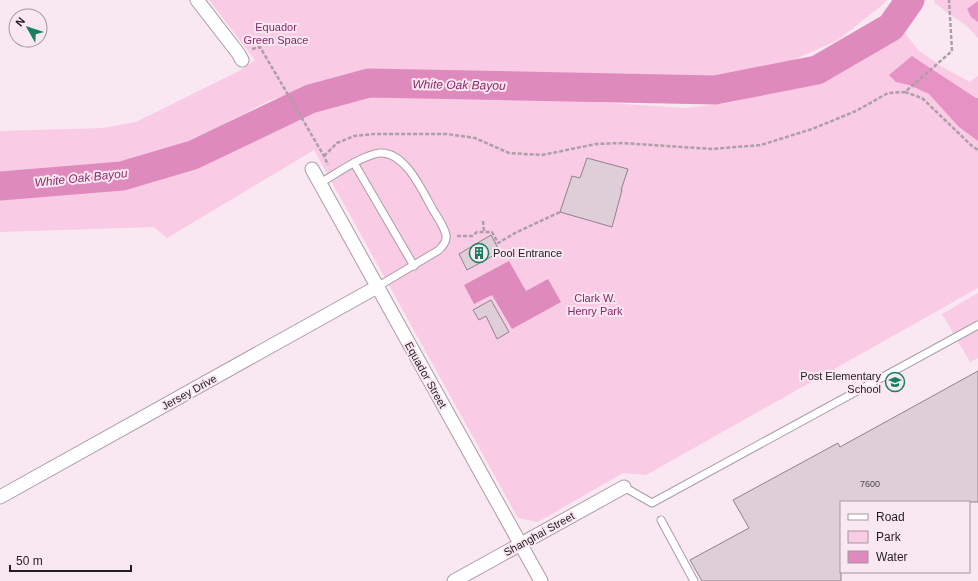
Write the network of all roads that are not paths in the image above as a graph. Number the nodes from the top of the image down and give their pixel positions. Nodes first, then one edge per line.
1 (197, 0) edge
2 (240, 57) road end
3 (354, 163) junction
4 (312, 169) dead end
5 (320, 183) junction
6 (414, 266) junction
7 (377, 287) junction
8 (978, 324) edge
9 (624, 487) joint
10 (0, 497) edge
11 (661, 520) dead end
12 (520, 544) junction
13 (454, 581) edge
14 (540, 581) edge
15 (694, 581) edge

1 - 2 street
3 - 5 lane
3 - 6 lane
3 - 6 lane
4 - 5 street, Equador Street
5 - 7 street, Equador Street
6 - 7 lane
7 - 10 street, Jersey Drive
7 - 12 street, Equador Street
8 - 9 lane
9 - 12 street, Shanghai Street
11 - 15 lane
12 - 13 street, Shanghai Street
12 - 14 street, Equador Street

